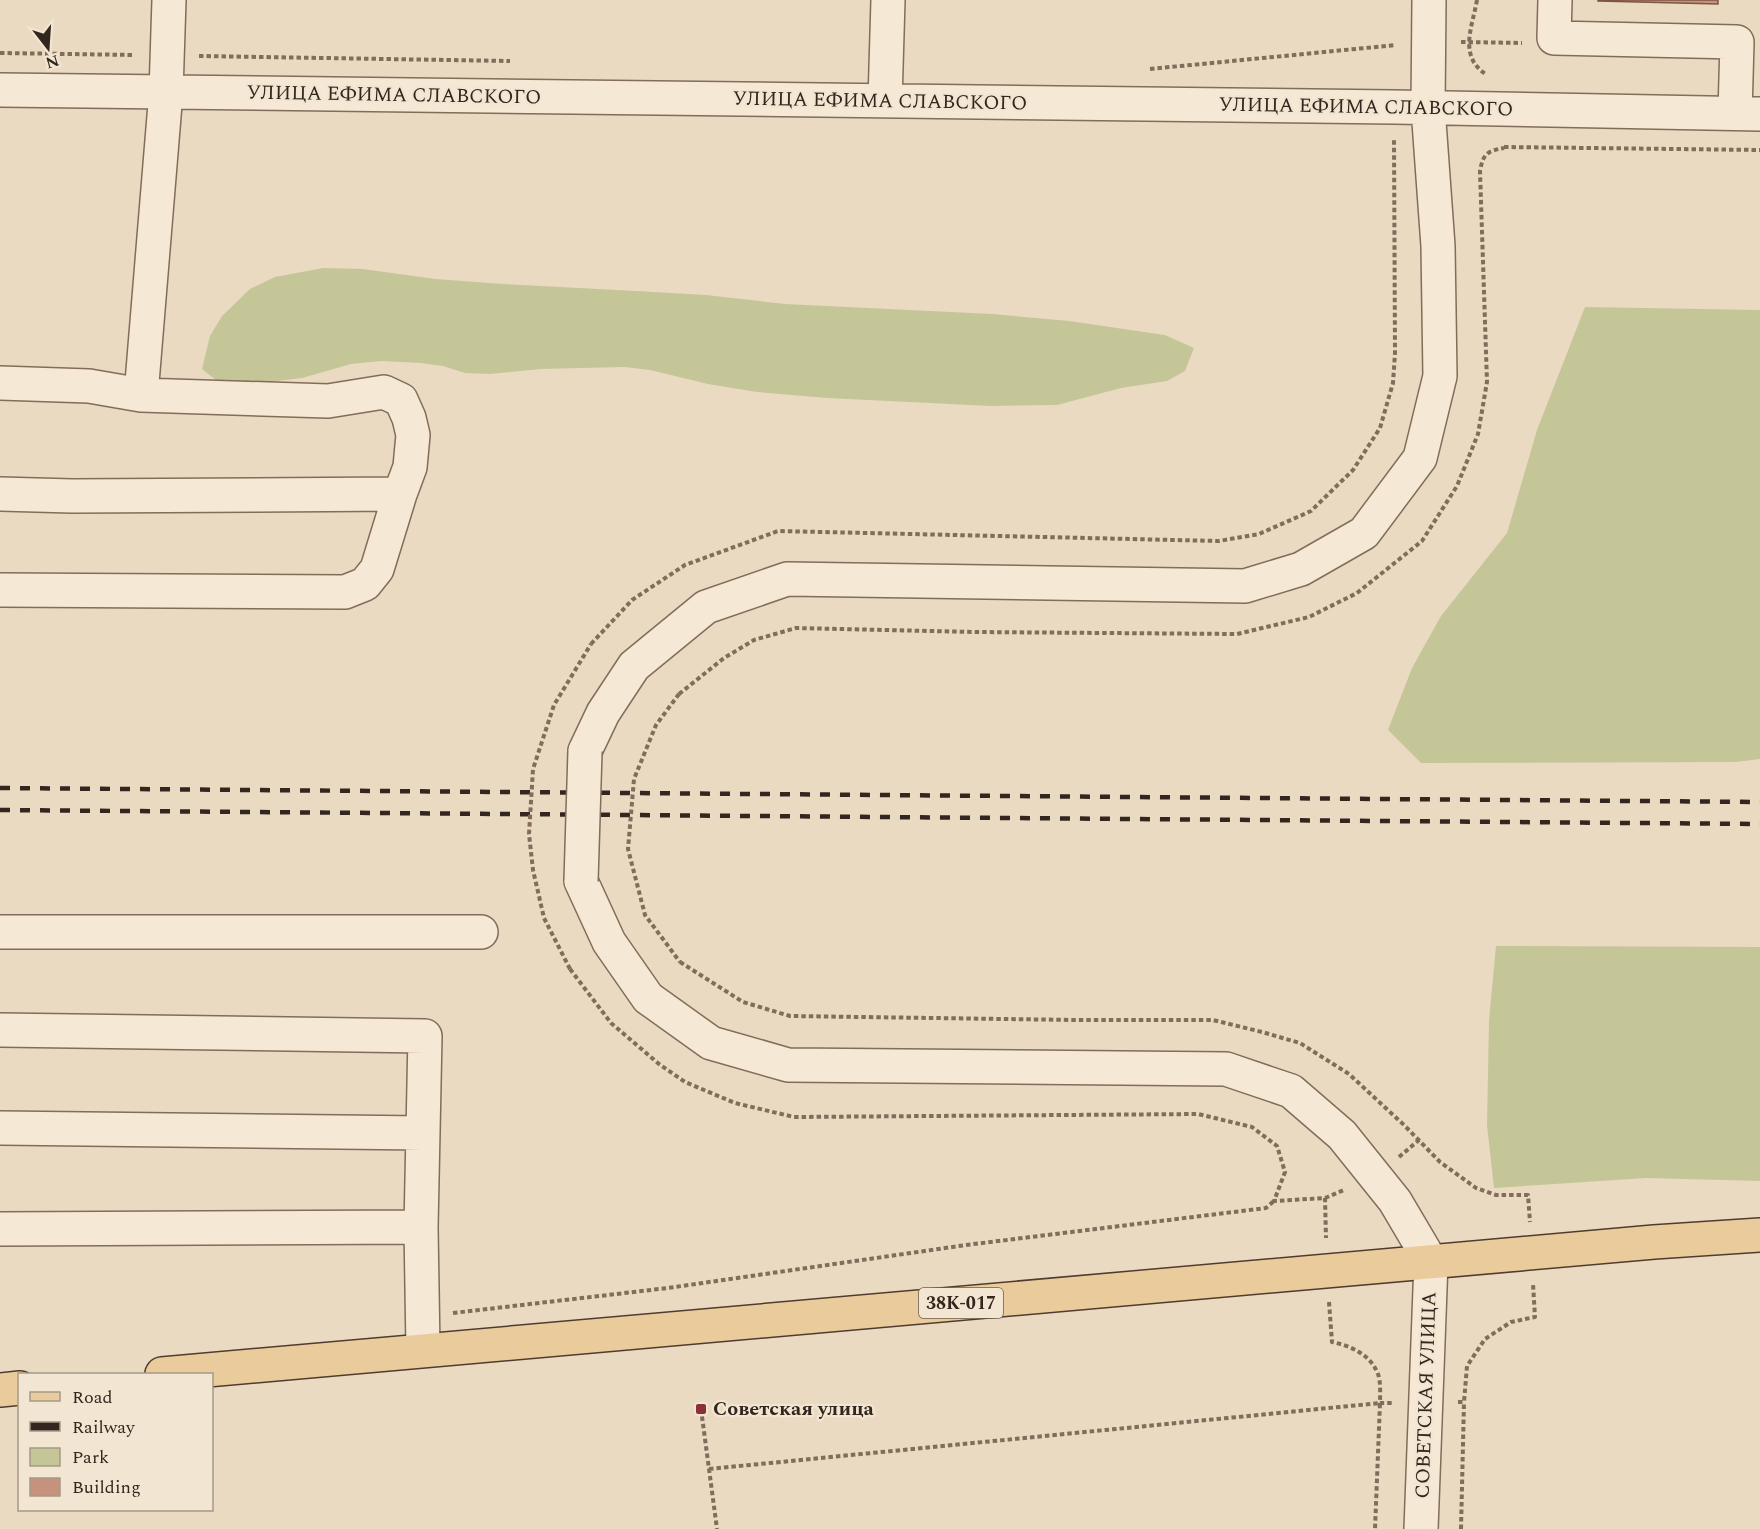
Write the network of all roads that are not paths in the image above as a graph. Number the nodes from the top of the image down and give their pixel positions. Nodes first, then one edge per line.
1 (169, 0) edge
2 (888, 0) edge
3 (1429, 0) edge
4 (1555, 0) edge
5 (0, 90) edge
6 (166, 92) junction
7 (885, 101) junction
8 (1428, 108) junction
9 (1748, 113) edge
10 (0, 383) edge
11 (141, 395) junction
12 (0, 494) edge
13 (400, 494) junction
14 (0, 590) edge
15 (0, 932) edge
16 (481, 932) dead end
17 (0, 1030) edge
18 (0, 1128) edge
19 (423, 1133) junction
20 (421, 1227) junction
21 (0, 1229) edge
22 (1760, 1235) edge
23 (1431, 1262) junction
24 (423, 1350) junction
25 (173, 1373) edge
26 (18, 1388) edge
27 (0, 1390) edge
28 (1421, 1529) edge

1 - 6 street
2 - 7 street
3 - 8 street
4 - 9 street
5 - 6 street, УЛИЦА ЕФИМА СЛАВСКОГО
6 - 7 street, УЛИЦА ЕФИМА СЛАВСКОГО
6 - 11 street
7 - 8 street, УЛИЦА ЕФИМА СЛАВСКОГО
8 - 9 street, УЛИЦА ЕФИМА СЛАВСКОГО
8 - 23 street, bridge
10 - 11 street
11 - 13 street
12 - 13 street
13 - 14 street
15 - 16 street
17 - 19 street
18 - 19 street
19 - 20 street
20 - 21 street
20 - 24 street
22 - 23 main road, 38К-017
23 - 24 main road, 38К-017
23 - 28 street, СОВЕТСКАЯ УЛИЦА
24 - 25 main road, 38К-017
26 - 27 main road

